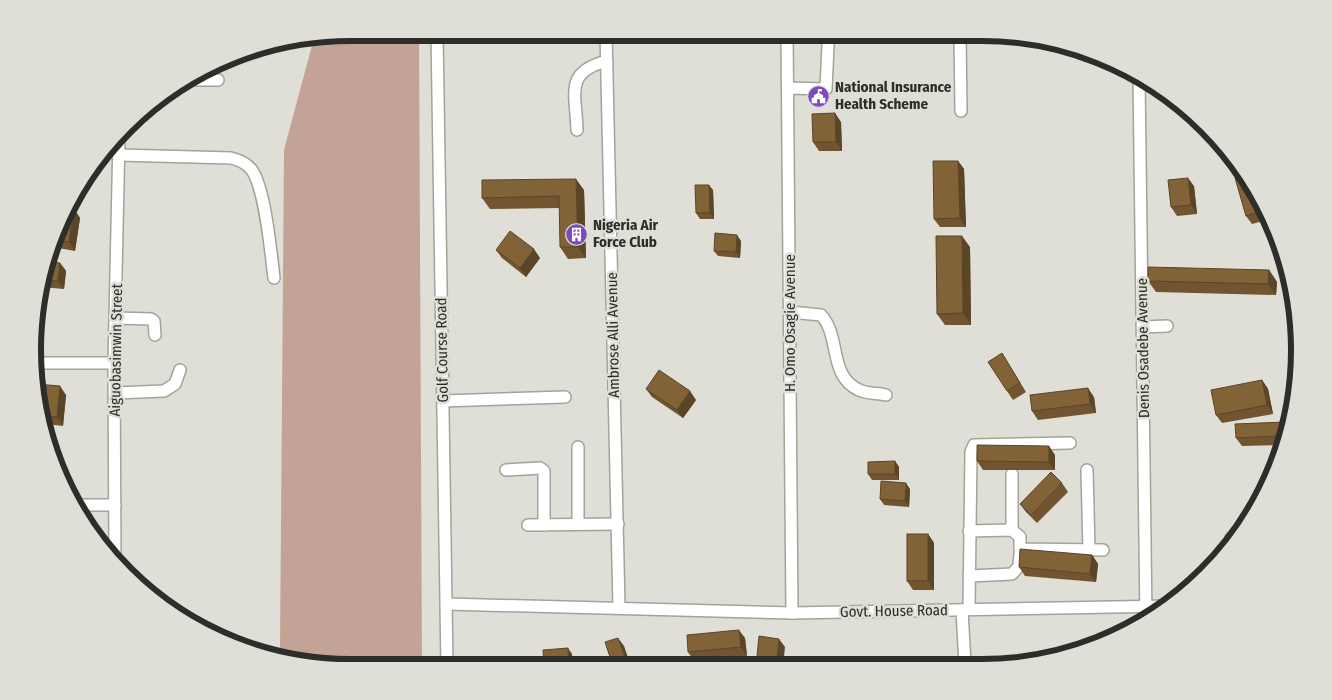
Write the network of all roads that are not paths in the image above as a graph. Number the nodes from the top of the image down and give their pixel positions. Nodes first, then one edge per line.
1 (437, 41) edge
2 (606, 41) edge
3 (787, 41) edge
4 (960, 41) edge
5 (828, 45) dead end
6 (607, 62) junction
7 (201, 80) edge
8 (218, 80) dead end
9 (1139, 85) edge
10 (788, 88) junction
11 (962, 111) dead end
12 (577, 130) dead end
13 (119, 145) edge
14 (119, 155) junction
15 (274, 278) dead end
16 (790, 312) junction
17 (116, 318) junction
18 (1167, 326) dead end
19 (1143, 327) junction
20 (155, 335) dead end
21 (42, 363) edge
22 (114, 363) junction
23 (180, 370) dead end
24 (114, 393) junction
25 (886, 395) dead end
26 (565, 397) dead end
27 (443, 401) junction
28 (1070, 443) dead end
29 (578, 446) dead end
30 (506, 470) dead end
31 (1087, 470) dead end
32 (1012, 474) dead end
33 (84, 505) edge
34 (115, 505) junction
35 (578, 524) junction
36 (618, 524) junction
37 (528, 525) dead end
38 (544, 525) junction
39 (1012, 530) junction
40 (970, 531) junction
41 (1020, 549) junction
42 (115, 550) edge
43 (1088, 550) junction
44 (1103, 550) dead end
45 (969, 576) junction
46 (447, 604) junction
47 (1146, 606) junction
48 (1155, 606) edge
49 (619, 607) junction
50 (965, 609) junction
51 (1146, 611) edge
52 (792, 612) junction
53 (447, 659) edge
54 (964, 659) edge

1 - 27 street, Golf Course Road
2 - 6 street, Ambrose Alli Avenue
3 - 10 street, H. Omo Osagie Avenue
4 - 11 street
5 - 10 street
6 - 12 street
6 - 36 street, Ambrose Alli Avenue
7 - 8 street
9 - 19 street, Denis Osadebe Avenue
10 - 16 street, H. Omo Osagie Avenue
13 - 14 street, Aiguobasimwin Street
14 - 15 street
14 - 17 street, Aiguobasimwin Street
16 - 25 street
16 - 52 street, H. Omo Osagie Avenue
17 - 20 street
17 - 22 street, Aiguobasimwin Street
18 - 19 street
19 - 47 street, Denis Osadebe Avenue
21 - 22 street
22 - 24 street, Aiguobasimwin Street
23 - 24 street
24 - 34 street, Aiguobasimwin Street
26 - 27 street
27 - 46 street, Golf Course Road
28 - 40 street
29 - 35 street
30 - 38 street
31 - 43 street
32 - 39 street
33 - 34 street
34 - 42 street, Aiguobasimwin Street
35 - 36 street
35 - 38 street
36 - 49 street, Ambrose Alli Avenue
37 - 38 street
39 - 40 street
39 - 41 street
40 - 45 street
41 - 43 street
41 - 45 street
43 - 44 street
45 - 50 street
46 - 49 street, Govt. House Road
46 - 53 street, Golf Course Road
47 - 48 street, Govt. House Road
47 - 50 street, Govt. House Road
47 - 51 street, Denis Osadebe Avenue
49 - 52 street, Govt. House Road
50 - 52 street, Govt. House Road
50 - 54 street

